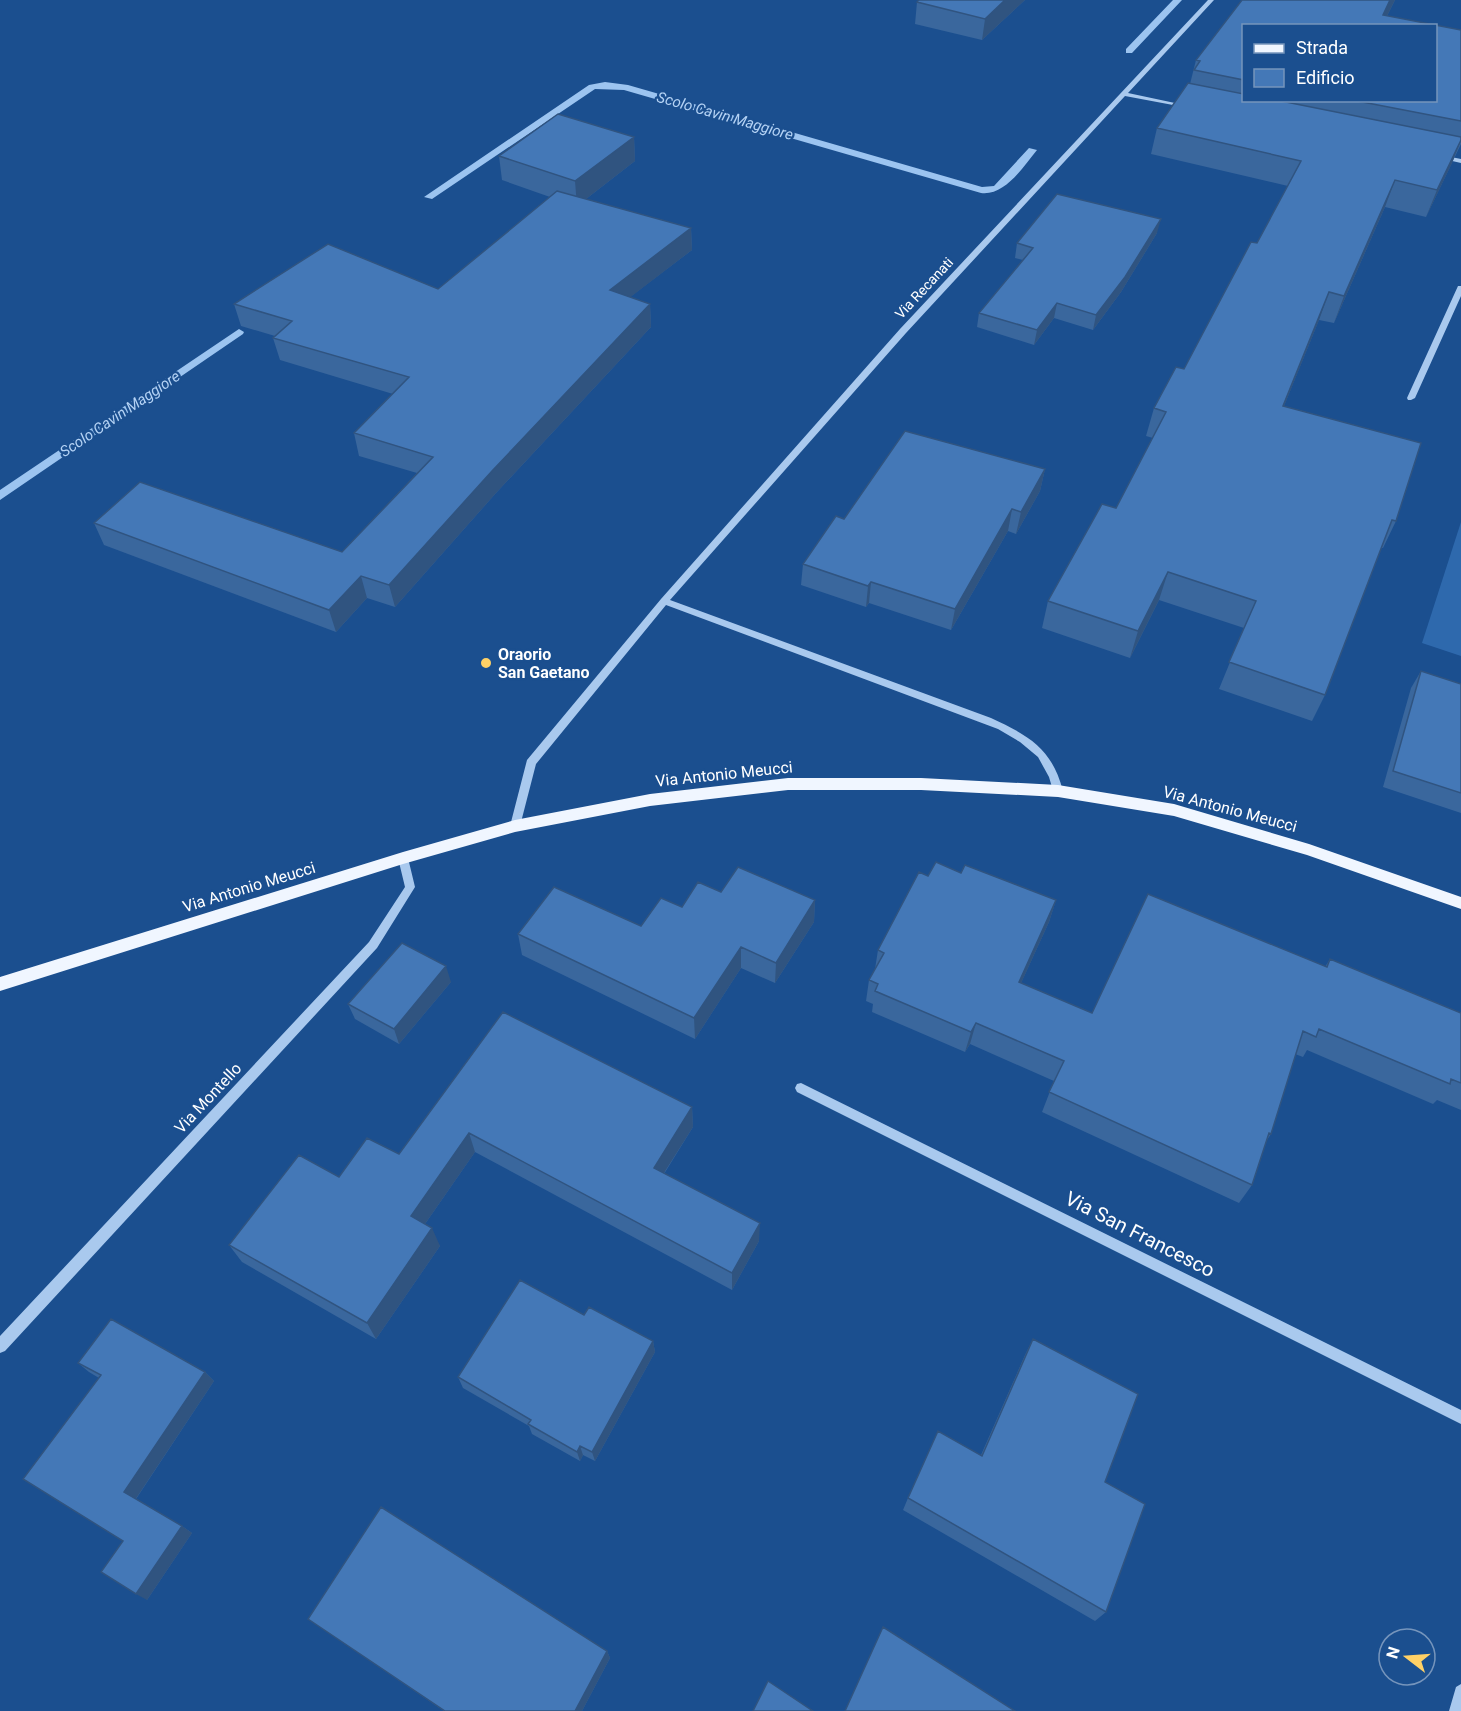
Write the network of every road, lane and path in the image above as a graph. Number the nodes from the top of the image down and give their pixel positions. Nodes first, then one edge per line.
1 (1211, 0) edge
2 (1124, 94) junction
3 (1198, 110) edge
4 (1438, 156) edge
5 (1461, 161) edge
6 (1461, 288) edge
7 (1411, 398) dead end
8 (664, 601) junction
9 (1058, 791) junction
10 (515, 826) junction
11 (403, 858) junction
12 (1461, 903) edge
13 (0, 984) edge
14 (801, 1088) dead end
15 (0, 1346) edge
16 (1461, 1417) edge
17 (1461, 1692) edge
18 (1457, 1711) edge

1 - 2 street, Via Recanati
2 - 3 street
2 - 8 street, Via Recanati
4 - 5 street
6 - 7 street
8 - 9 street
8 - 10 street, Via Recanati
9 - 10 main road, Via Antonio Meucci
9 - 12 main road, Via Antonio Meucci
10 - 11 main road, Via Antonio Meucci
11 - 13 main road, Via Antonio Meucci
11 - 15 street, Via Montello
14 - 16 street, Via San Francesco
17 - 18 street

